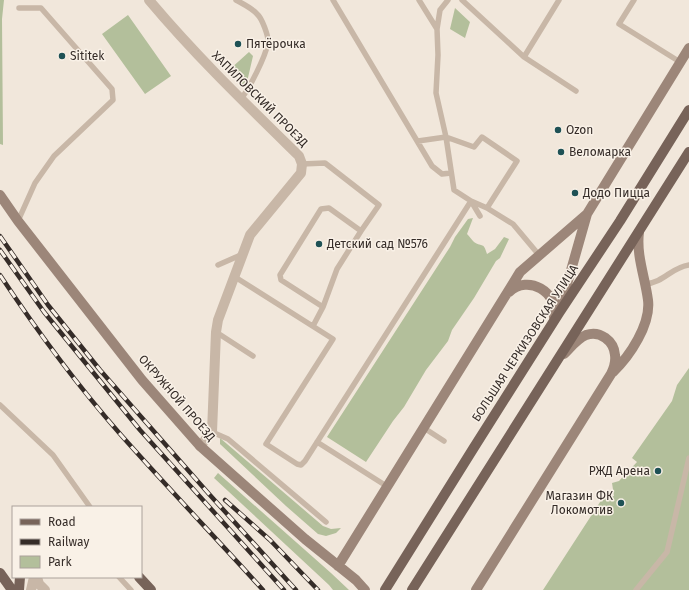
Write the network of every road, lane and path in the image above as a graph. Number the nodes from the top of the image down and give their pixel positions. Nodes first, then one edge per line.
1 (150, 0) edge
2 (236, 0) edge
3 (333, 0) edge
4 (419, 0) edge
5 (448, 0) edge
6 (462, 0) edge
7 (559, 0) edge
8 (634, 0) edge
9 (19, 8) dead end
10 (437, 29) junction
11 (689, 48) edge
12 (524, 57) junction
13 (680, 62) junction
14 (576, 91) dead end
15 (241, 99) junction
16 (689, 110) edge
17 (446, 137) junction
18 (418, 141) junction
19 (689, 152) edge
20 (302, 164) junction
21 (451, 173) junction
22 (0, 195) edge
23 (471, 201) junction
24 (487, 208) junction
25 (587, 214) junction
26 (480, 216) dead end
27 (18, 221) junction
28 (360, 231) junction
29 (639, 232) junction
30 (244, 254) junction
31 (539, 255) junction
32 (218, 265) dead end
33 (689, 265) edge
34 (235, 277) junction
35 (645, 284) junction
36 (506, 295) junction
37 (323, 307) junction
38 (559, 313) junction
39 (552, 324) junction
40 (313, 326) junction
41 (216, 332) junction
42 (253, 356) dead end
43 (556, 362) junction
44 (611, 374) junction
45 (0, 405) edge
46 (424, 428) junction
47 (212, 432) junction
48 (444, 441) dead end
49 (318, 442) junction
50 (200, 446) junction
51 (689, 458) edge
52 (388, 487) junction
53 (89, 506) edge
54 (326, 522) dead end
55 (338, 566) junction
56 (0, 573) edge
57 (20, 578) edge
58 (36, 578) edge
59 (36, 578) edge
60 (120, 578) edge
61 (140, 578) edge
62 (12, 590) edge
63 (19, 590) edge
64 (31, 590) edge
65 (45, 590) edge
66 (131, 590) edge
67 (151, 590) edge
68 (365, 590) edge
69 (385, 590) edge
70 (412, 590) edge
71 (475, 590) edge
72 (636, 590) edge

1 - 15 street, ХАПИЛОВСКИЙ ПРОЕЗД
2 - 15 lane
3 - 18 lane
4 - 10 lane
5 - 10 lane
6 - 12 lane
7 - 12 lane
8 - 13 lane
9 - 27 lane
10 - 17 lane
11 - 13 street
12 - 14 lane
13 - 25 street
15 - 20 street, ХАПИЛОВСКИЙ ПРОЕЗД
16 - 38 main road, БОЛЬШАЯ ЧЕРКИЗОВСКАЯ УЛИЦА
17 - 18 lane
17 - 21 lane
17 - 24 lane
18 - 21 lane
19 - 29 main road
20 - 28 lane
20 - 30 street, ХАПИЛОВСКИЙ ПРОЕЗД
21 - 23 lane
22 - 27 street, ОКРУЖНОЙ ПРОЕЗД
23 - 24 lane
23 - 26 lane
23 - 49 lane
24 - 31 lane
25 - 31 street
25 - 38 street
27 - 50 street, ОКРУЖНОЙ ПРОЕЗД
28 - 37 lane
28 - 37 lane
29 - 35 street
29 - 43 main road
30 - 32 lane
30 - 34 street, ХАПИЛОВСКИЙ ПРОЕЗД
31 - 36 street
33 - 35 lane
34 - 40 lane
34 - 41 street, ХАПИЛОВСКИЙ ПРОЕЗД
35 - 44 street
36 - 39 street
36 - 46 street
37 - 40 lane
38 - 39 main road, БОЛЬШАЯ ЧЕРКИЗОВСКАЯ УЛИЦА
39 - 69 main road, БОЛЬШАЯ ЧЕРКИЗОВСКАЯ УЛИЦА
40 - 49 lane
41 - 42 lane
41 - 47 street, ХАПИЛОВСКИЙ ПРОЕЗД
43 - 44 street
43 - 70 main road
44 - 71 street
45 - 53 lane
46 - 48 lane
46 - 52 street
47 - 50 street
47 - 54 lane
49 - 52 lane
50 - 55 street, ОКРУЖНОЙ ПРОЕЗД
51 - 72 lane
52 - 55 street
55 - 68 street, ОКРУЖНОЙ ПРОЕЗД
56 - 62 main road
57 - 63 main road
58 - 64 street
59 - 65 street
60 - 66 lane
61 - 67 main road

